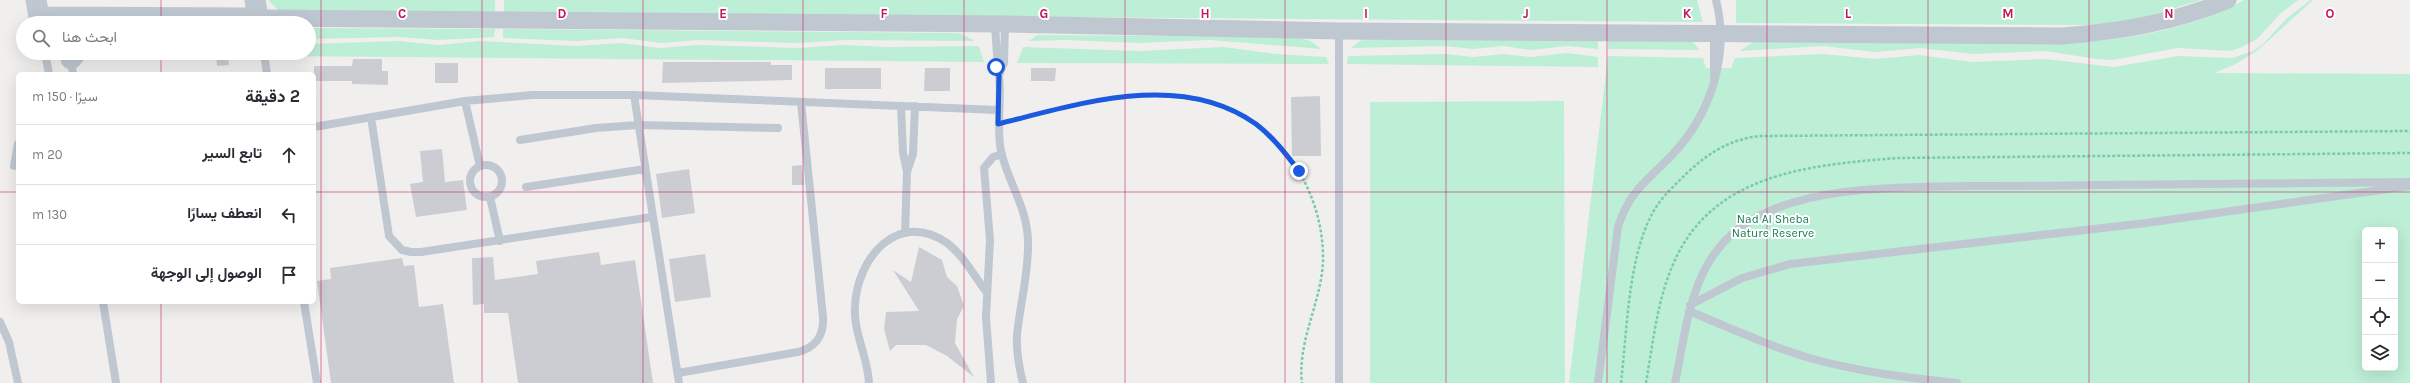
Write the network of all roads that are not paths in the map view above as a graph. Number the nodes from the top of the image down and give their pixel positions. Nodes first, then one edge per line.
1 (91, 0) edge
2 (1716, 0) edge
3 (2228, 0) edge
4 (39, 13) edge
5 (64, 13) edge
6 (257, 14) edge
7 (83, 16) edge
8 (105, 16) edge
9 (208, 16) edge
10 (1000, 24) junction
11 (1339, 31) junction
12 (1717, 32) junction
13 (47, 60) edge
14 (265, 60) edge
15 (49, 72) edge
16 (267, 72) edge
17 (634, 95) junction
18 (465, 101) junction
19 (801, 102) junction
20 (901, 106) junction
21 (915, 106) junction
22 (998, 110) junction
23 (371, 117) junction
24 (638, 124) junction
25 (316, 127) edge
26 (778, 128) dead end
27 (520, 140) dead end
28 (1002, 154) junction
29 (16, 155) edge
30 (14, 166) dead end
31 (480, 166) junction
32 (645, 169) junction
33 (907, 172) junction
34 (2410, 182) edge
35 (2410, 186) edge
36 (526, 187) dead end
37 (490, 197) junction
38 (652, 217) junction
39 (905, 233) junction
40 (500, 241) junction
41 (987, 293) junction
42 (103, 304) edge
43 (304, 304) edge
44 (1690, 308) junction
45 (0, 322) edge
46 (678, 373) junction
47 (1886, 375) junction
48 (18, 383) edge
49 (116, 383) edge
50 (317, 383) edge
51 (679, 383) edge
52 (869, 383) edge
53 (991, 383) edge
54 (1023, 383) edge
55 (1339, 383) edge
56 (1598, 383) edge
57 (1675, 383) edge
58 (1890, 383) edge
59 (1957, 383) edge

1 - 8 street
2 - 12 lane
3 - 12 street
4 - 5 street
5 - 7 street
6 - 9 street
6 - 10 street
10 - 11 street
10 - 22 lane
11 - 12 street
11 - 55 lane
12 - 56 lane
13 - 15 lane
14 - 16 lane
17 - 18 lane
17 - 19 lane
17 - 24 lane
18 - 23 lane
18 - 31 lane
19 - 20 lane
19 - 46 lane
20 - 21 lane
20 - 33 lane
21 - 22 lane
21 - 33 lane
22 - 28 lane
23 - 25 lane
23 - 40 lane
24 - 26 lane
24 - 27 lane
24 - 32 lane
28 - 41 lane
28 - 54 lane
29 - 30 lane
31 - 37 lane
31 - 37 lane
32 - 36 lane
32 - 38 lane
33 - 39 lane
34 - 44 lane
35 - 44 lane
37 - 40 lane
38 - 40 lane
38 - 46 lane
39 - 41 lane
39 - 52 lane
41 - 53 lane
42 - 49 lane
43 - 50 lane
44 - 47 lane
44 - 57 lane
45 - 48 lane
46 - 51 lane
47 - 58 lane
47 - 59 lane

